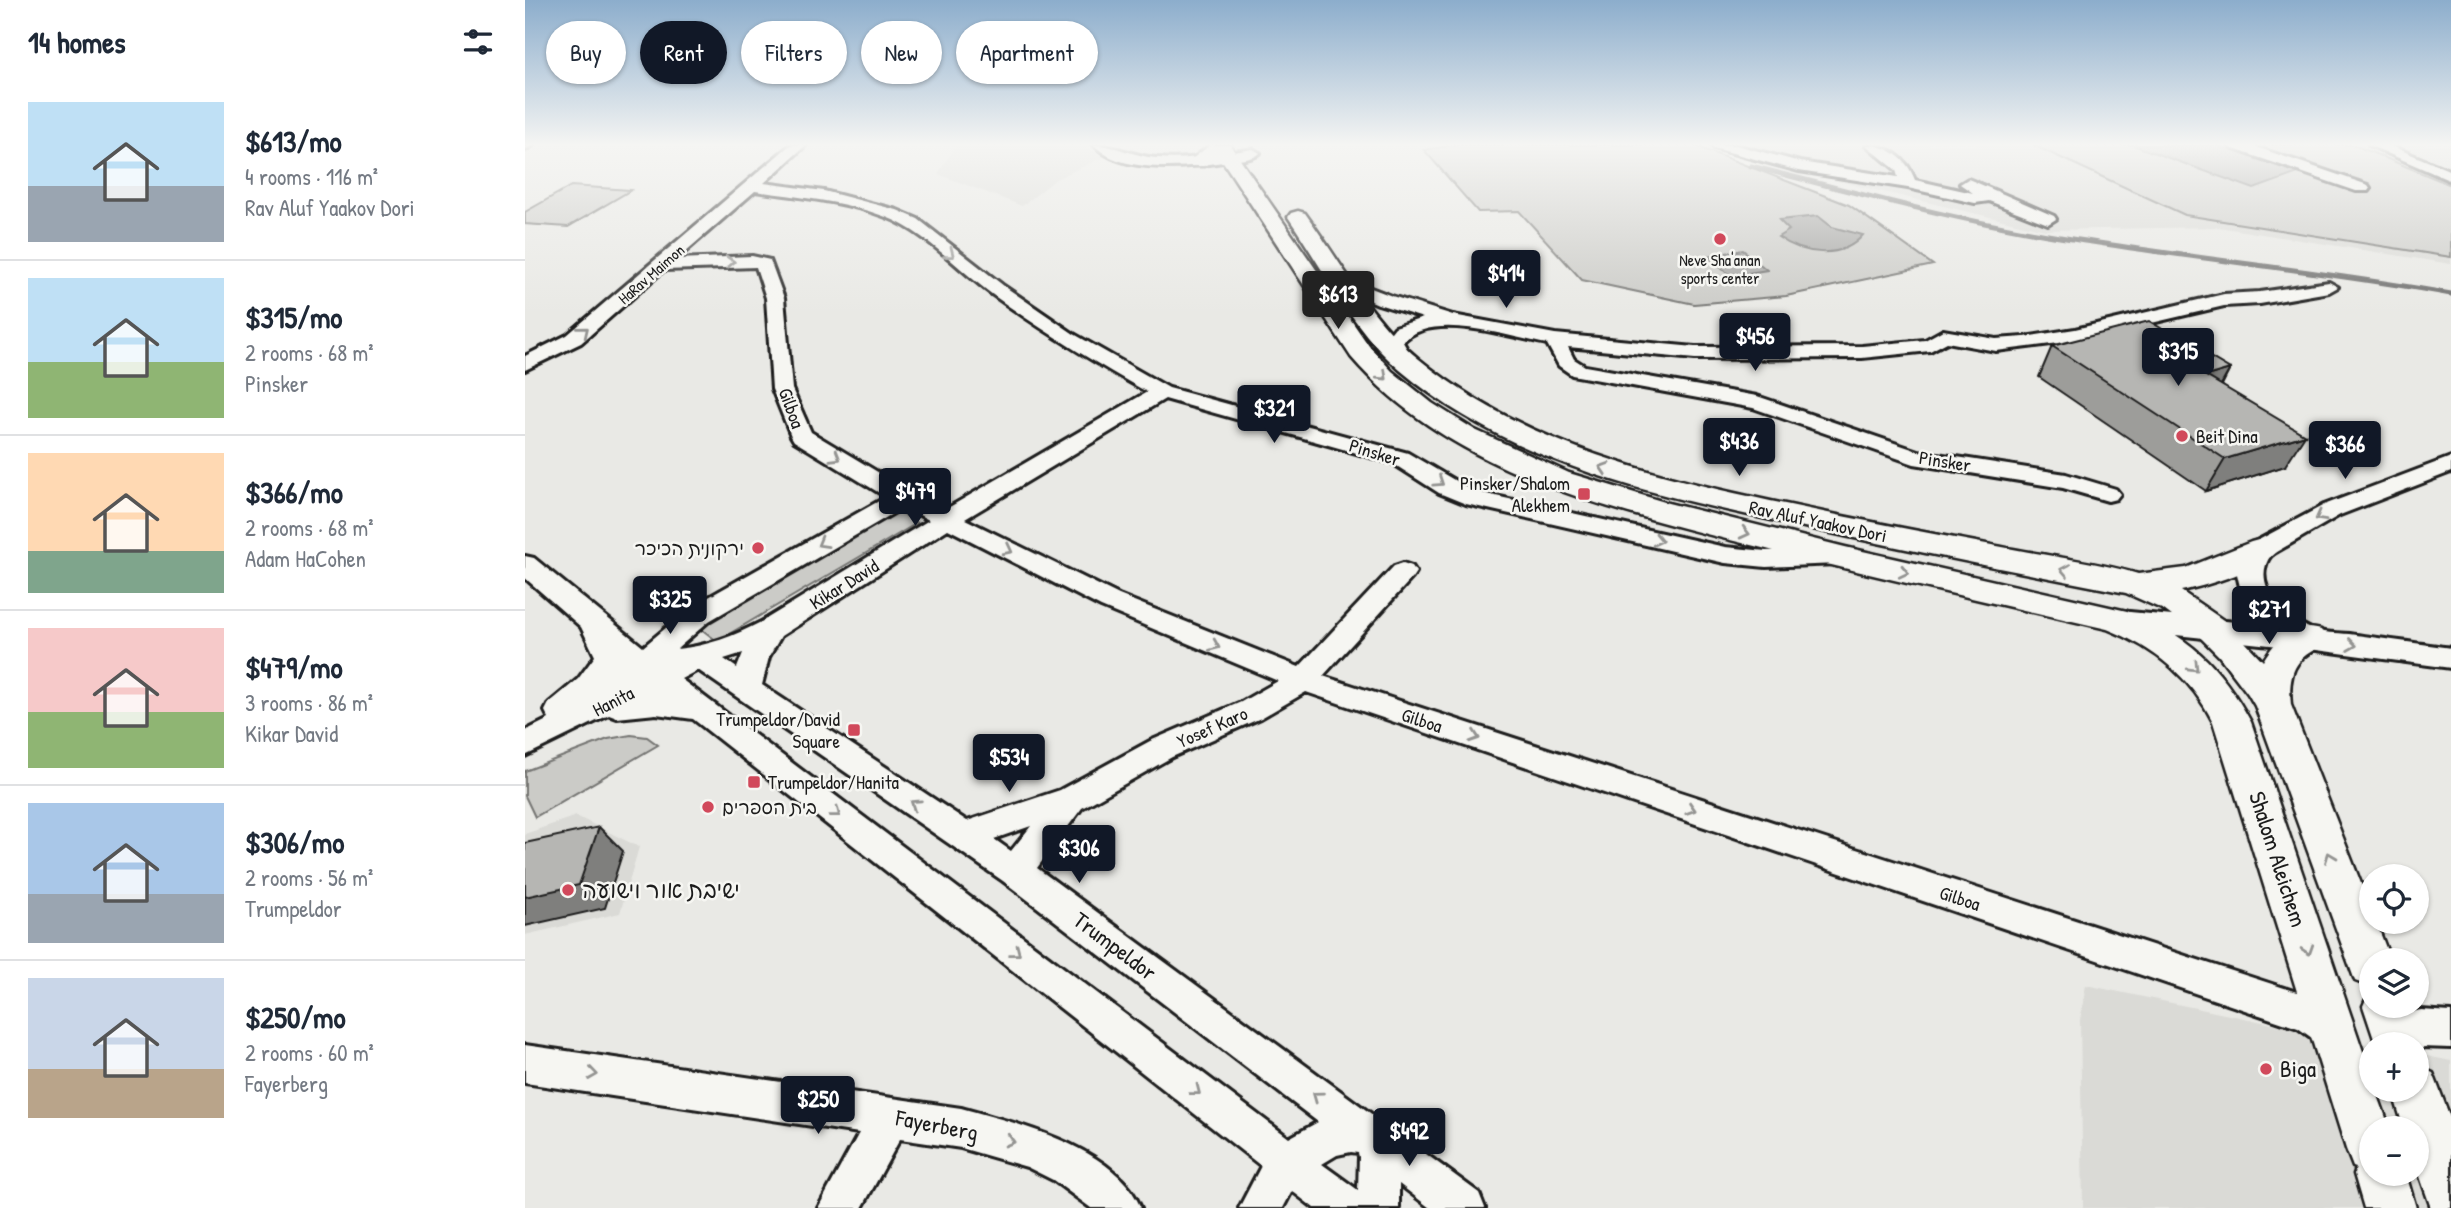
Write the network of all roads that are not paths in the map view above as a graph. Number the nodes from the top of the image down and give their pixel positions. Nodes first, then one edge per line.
1 (734, 201) edge
2 (845, 201) edge
3 (1270, 201) edge
4 (2004, 201) edge
5 (1289, 204) dead end
6 (2048, 219) dead end
7 (662, 265) junction
8 (2329, 287) dead end
9 (1334, 292) junction
10 (1364, 315) junction
11 (1450, 320) junction
12 (1555, 340) junction
13 (1401, 356) junction
14 (525, 364) edge
15 (1162, 392) junction
16 (2451, 464) edge
17 (2108, 494) dead end
18 (903, 497) junction
19 (947, 519) junction
20 (2262, 549) junction
21 (1838, 556) junction
22 (525, 564) edge
23 (1403, 572) dead end
24 (2123, 601) junction
25 (592, 622) junction
26 (771, 629) junction
27 (2211, 629) junction
28 (2309, 639) junction
29 (700, 657) junction
30 (2451, 659) edge
31 (652, 669) junction
32 (1303, 680) junction
33 (747, 689) junction
34 (2273, 705) junction
35 (559, 711) junction
36 (705, 711) junction
37 (591, 713) junction
38 (525, 728) edge
39 (525, 744) edge
40 (1071, 799) junction
41 (963, 836) junction
42 (1015, 871) junction
43 (2364, 948) edge
44 (2451, 1030) edge
45 (2333, 1031) junction
46 (2409, 1032) edge
47 (525, 1065) edge
48 (2420, 1102) edge
49 (891, 1116) junction
50 (2360, 1116) edge
51 (1372, 1137) junction
52 (1286, 1162) junction
53 (2384, 1186) edge
54 (2451, 1193) edge
55 (839, 1208) edge
56 (1120, 1208) edge
57 (1260, 1208) edge
58 (1346, 1208) edge
59 (1378, 1208) edge
60 (1464, 1208) edge
61 (2390, 1208) edge

1 - 7 street, HaRav Maimon
2 -> 15 street, Pinsker
3 - 9 main road, Rav Aluf Yaakov Dori
4 - 6 street
5 - 9 main road, Rav Aluf Yaakov Dori
14 -> 7 street, HaRav Maimon
7 -> 18 street, Gilboa
8 - 12 street
9 - 10 main road, Rav Aluf Yaakov Dori
9 - 11 street
9 -> 21 main road, Rav Aluf Yaakov Dori
10 - 11 street
10 - 13 main road, Rav Aluf Yaakov Dori
11 - 12 street
11 - 13 street
12 - 17 street, Pinsker
24 -> 13 main road, Rav Aluf Yaakov Dori
15 - 19 street, Kikar David
15 -> 21 street, Pinsker
16 -> 20 street
18 - 19 street, Gilboa
18 -> 31 street
19 - 26 street, Kikar David
19 -> 32 street, Gilboa
20 - 24 main road
20 - 28 street
21 -> 24 main road, Rav Aluf Yaakov Dori
22 - 25 street
23 - 32 street, Yosef Karo
24 - 27 main road, Rav Aluf Yaakov Dori
24 -> 45 main road, Shalom Aleichem
25 - 31 street
25 - 35 street
26 - 29 street, Kikar David
26 - 33 street
27 - 28 street
27 - 34 main road
28 -> 30 street
28 - 34 main road
29 - 31 street, Hanita
29 - 33 street, Trumpeldor
31 - 35 street, Hanita
31 - 36 street
31 - 37 street, Hanita
32 - 40 street, Yosef Karo
32 -> 45 street, Gilboa
41 -> 33 street, Trumpeldor
43 -> 34 main road
35 - 38 street, Hanita
36 - 37 street
36 -> 52 street
37 - 39 street, Hanita
40 - 41 street
40 - 42 street, Yosef Karo
41 - 42 street, Trumpeldor
51 -> 42 street, Trumpeldor
44 - 46 street
45 - 50 main road, Shalom Aleichem
47 -> 49 street, Fayerberg
48 - 54 main road
49 - 55 street
49 -> 56 street, Fayerberg
51 - 52 street
51 - 59 street
51 - 60 street, Trumpeldor
52 - 57 street
52 - 58 street
53 - 61 main road

